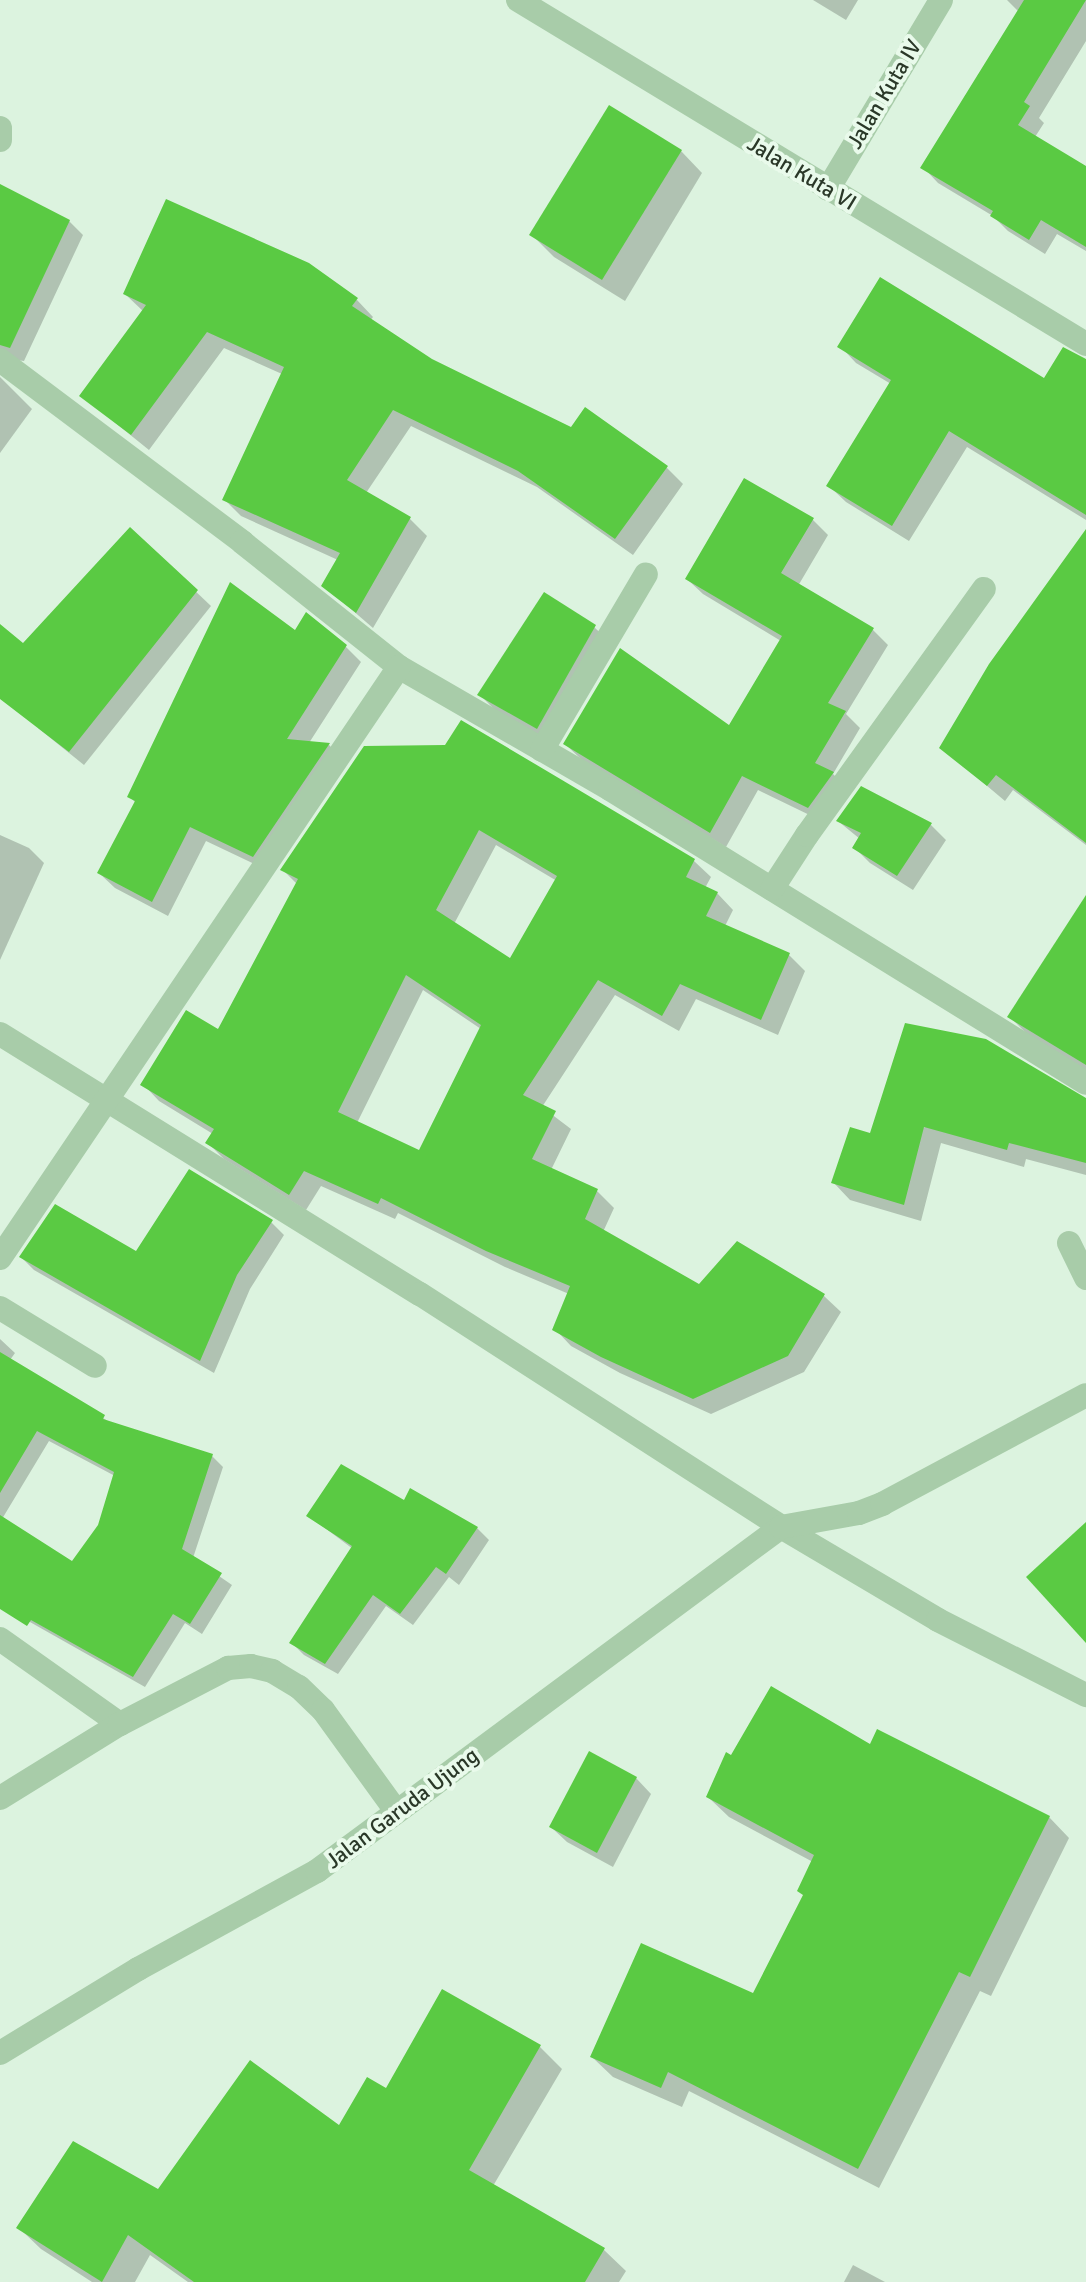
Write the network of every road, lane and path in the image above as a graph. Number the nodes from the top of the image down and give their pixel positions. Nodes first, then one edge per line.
1 (518, 0) edge
2 (941, 0) edge
3 (0, 128) edge
4 (0, 140) edge
5 (828, 189) junction
6 (1086, 344) edge
7 (0, 360) edge
8 (646, 574) dead end
9 (984, 589) dead end
10 (399, 667) junction
11 (542, 750) junction
12 (772, 889) junction
13 (0, 1034) edge
14 (1086, 1083) edge
15 (103, 1100) junction
16 (1069, 1243) dead end
17 (0, 1258) edge
18 (1086, 1278) edge
19 (0, 1308) edge
20 (95, 1366) dead end
21 (1086, 1395) edge
22 (781, 1527) junction
23 (0, 1639) edge
24 (1086, 1695) edge
25 (120, 1724) junction
26 (0, 1798) edge
27 (396, 1811) junction
28 (0, 2053) edge

1 - 5 street, Jalan Kuta VI
2 - 5 street, Jalan Kuta IV
3 - 4 street
5 - 6 street, Jalan Kuta VI
7 - 10 street
8 - 11 street
9 - 12 street
10 - 11 street
10 - 15 street
11 - 12 street
12 - 14 street
13 - 15 street
15 - 17 street
15 - 22 street
16 - 18 street
19 - 20 street
21 - 22 street
22 - 24 street
22 - 27 street, Jalan Garuda Ujung
23 - 25 street
25 - 26 street
25 - 27 street
27 - 28 street, Jalan Garuda Ujung

